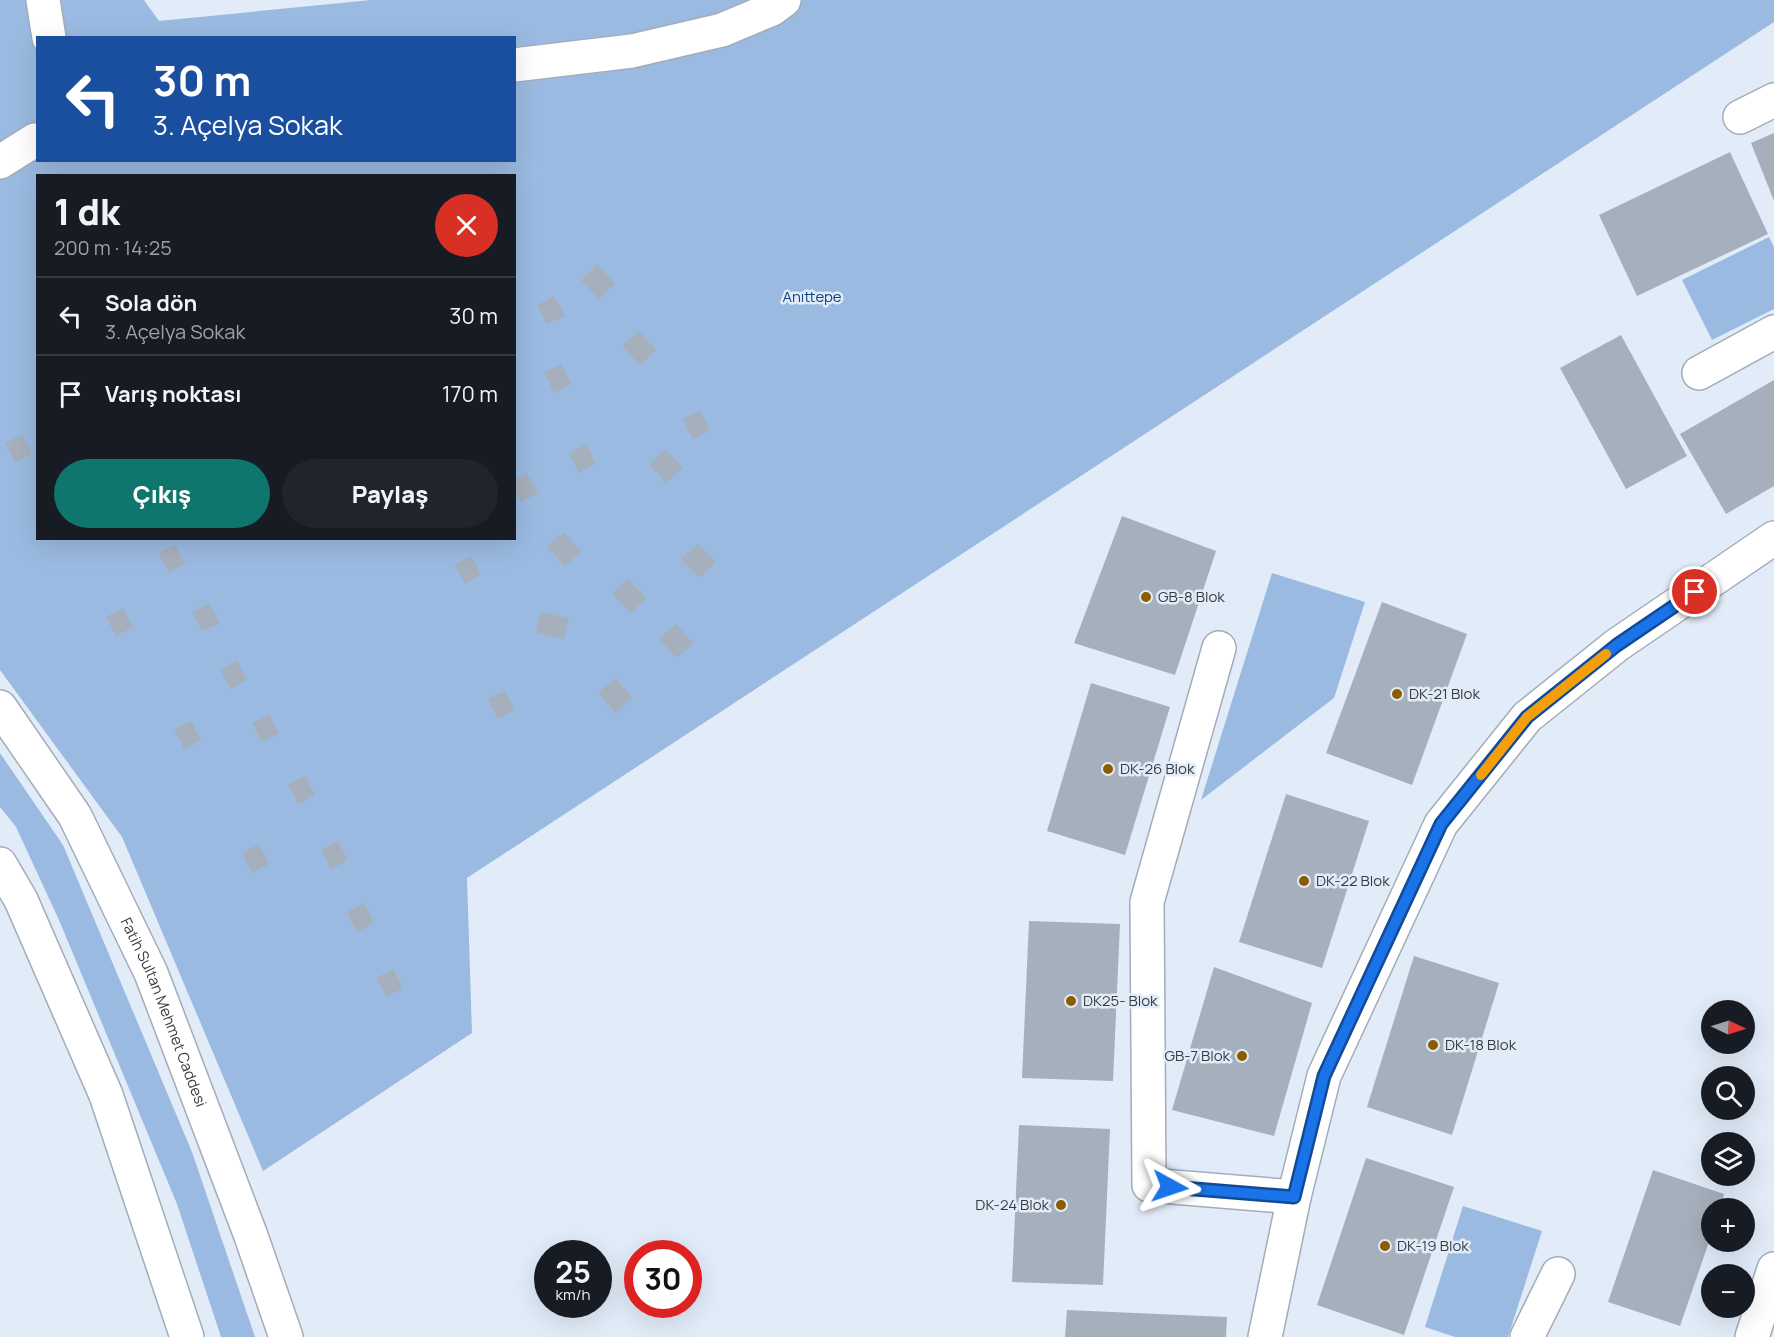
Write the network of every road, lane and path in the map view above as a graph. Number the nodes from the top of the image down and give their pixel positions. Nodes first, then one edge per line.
1 (43, 0) edge
2 (784, 0) edge
3 (48, 36) edge
4 (516, 65) edge
5 (1774, 100) edge
6 (1740, 117) dead end
7 (36, 139) edge
8 (0, 148) edge
9 (0, 162) edge
10 (1774, 332) edge
11 (1699, 373) dead end
12 (1774, 538) edge
13 (1219, 648) dead end
14 (0, 707) edge
15 (0, 864) edge
16 (1294, 1197) junction
17 (1774, 1269) edge
18 (1558, 1274) dead end
19 (187, 1337) edge
20 (286, 1337) edge
21 (1265, 1337) edge
22 (1527, 1337) edge
23 (1752, 1337) edge

1 - 3 street
2 - 4 street
5 - 6 street
7 - 8 street
7 - 9 street
10 - 11 street
12 - 16 street
13 - 16 street
14 - 20 street, Fatih Sultan Mehmet Caddesi
15 - 19 street
16 - 21 street
17 - 23 street
18 - 22 street

